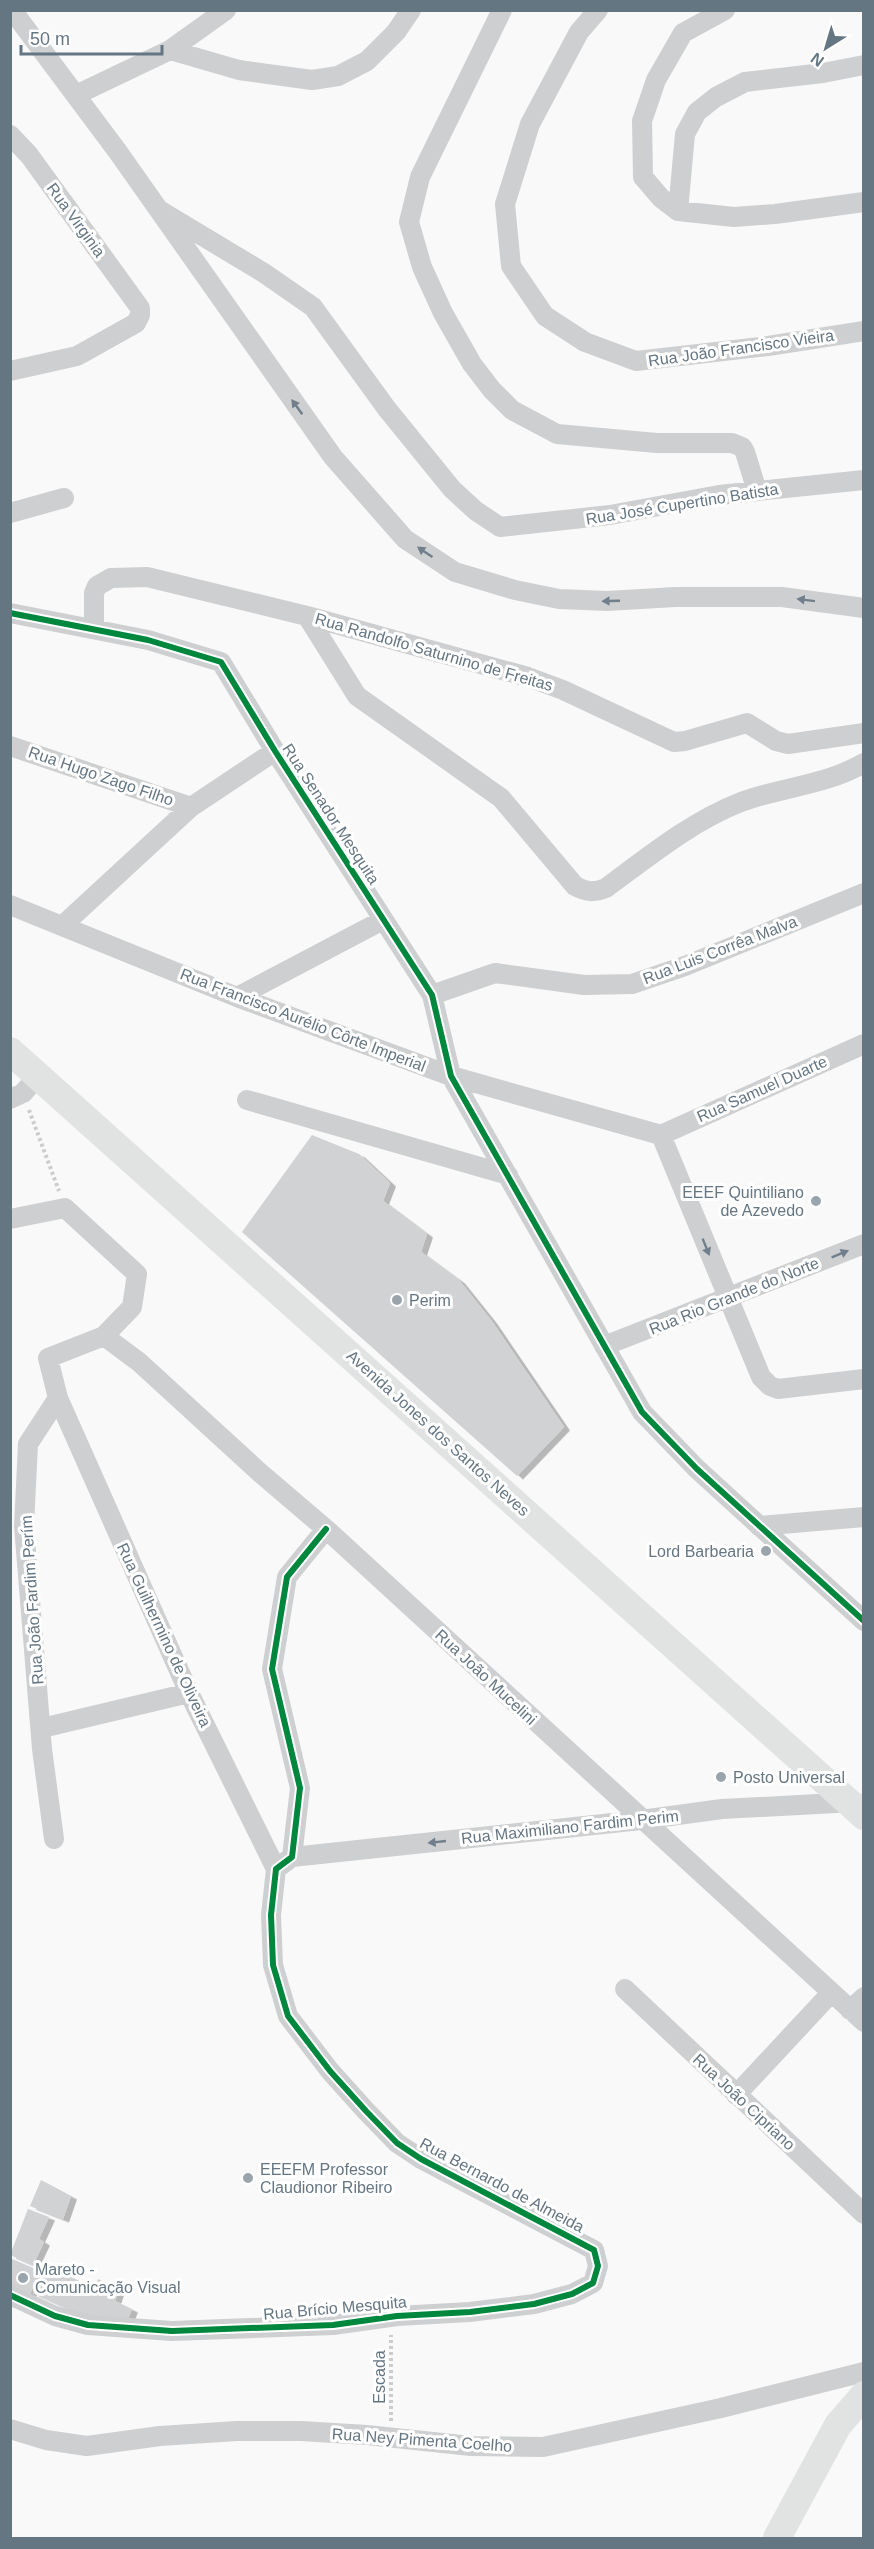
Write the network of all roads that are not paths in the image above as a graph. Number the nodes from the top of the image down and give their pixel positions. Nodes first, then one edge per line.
1 (12, 10) edge
2 (226, 10) edge
3 (411, 10) edge
4 (502, 10) edge
5 (598, 10) edge
6 (725, 10) edge
7 (170, 50) junction
8 (864, 65) edge
9 (76, 95) junction
10 (10, 135) edge
11 (864, 202) edge
12 (157, 208) junction
13 (678, 211) junction
14 (864, 331) edge
15 (10, 370) edge
16 (864, 480) edge
17 (758, 491) junction
18 (64, 498) dead end
19 (10, 513) edge
20 (864, 608) edge
21 (10, 613) edge
22 (307, 615) junction
23 (94, 629) junction
24 (864, 733) edge
25 (10, 746) edge
26 (274, 752) junction
27 (864, 763) edge
28 (191, 807) junction
29 (864, 893) edge
30 (10, 905) edge
31 (383, 920) junction
32 (62, 926) junction
33 (432, 995) junction
34 (237, 997) junction
35 (864, 1044) edge
36 (10, 1051) edge
37 (451, 1076) junction
38 (24, 1089) edge
39 (247, 1100) dead end
40 (661, 1135) junction
41 (508, 1175) junction
42 (10, 1219) edge
43 (864, 1244) edge
44 (727, 1299) junction
45 (104, 1336) junction
46 (604, 1346) junction
47 (864, 1379) edge
48 (58, 1398) junction
49 (864, 1517) edge
50 (759, 1526) junction
51 (326, 1528) junction
52 (864, 1621) edge
53 (189, 1693) junction
54 (42, 1728) junction
55 (859, 1807) edge
56 (641, 1820) junction
57 (54, 1839) dead end
58 (284, 1863) junction
59 (625, 1989) dead end
60 (831, 1993) junction
61 (859, 2010) edge
62 (736, 2095) junction
63 (864, 2214) edge
64 (594, 2250) joint
65 (10, 2295) edge
66 (864, 2372) edge
67 (864, 2395) edge
68 (10, 2428) edge
69 (777, 2538) edge

1 - 9 street
2 - 7 street
3 - 7 street
4 - 17 street
5 - 14 street, Rua João Francisco Vieira
6 - 13 street
7 - 9 street
8 - 13 street
9 - 12 street
10 - 15 street, Rua Virginia
11 - 13 street
12 - 17 street, Rua José Cupertino Batista
20 -> 12 street
16 - 17 street, Rua José Cupertino Batista
18 - 19 street
21 - 23 street, Rua Senador Mesquita
22 - 23 street, Rua Randolfo Saturnino de Freitas
22 - 24 street, Rua Randolfo Saturnino de Freitas
22 - 27 street, Rua Randolfo Saturnino de Freitas
23 - 26 street, Rua Senador Mesquita
25 - 28 street, Rua Hugo Zago Filho
26 - 28 street
26 - 31 street, Rua Senador Mesquita
28 - 32 street
29 - 33 street, Rua Luis Corrêa Malva
30 - 32 street, Rua Francisco Aurélio Côrte Imperial
31 - 33 street, Rua Senador Mesquita
31 - 34 street
32 - 34 street, Rua Francisco Aurélio Côrte Imperial
33 - 37 street, Rua Senador Mesquita
34 - 37 street, Rua Francisco Aurélio Côrte Imperial
35 - 40 street, Rua Samuel Duarte
36 - 38 main road, Avenida Jones dos Santos Neves
37 - 40 street, Rua Francisco Aurélio Côrte Imperial
37 - 41 street, Rua Senador Mesquita
38 - 55 main road, Avenida Jones dos Santos Neves
39 - 41 street
40 -> 44 street
41 - 46 street, Rua Senador Mesquita
42 - 45 street
44 -> 43 street, Rua Rio Grande do Norte
44 - 46 street, Rua Rio Grande do Norte
44 - 47 street
45 - 48 street
45 - 51 street, Rua João Mucelini
46 - 50 street, Rua Senador Mesquita
48 - 53 street, Rua Guilhermino de Oliveira
48 - 54 street, Rua João Fardim Perím
49 - 50 street
50 - 52 street, Rua Senador Mesquita
51 - 56 street, Rua João Mucelini
51 - 58 street, Rua Bernardo de Almeida
53 - 54 street
53 - 58 street, Rua Guilhermino de Oliveira
54 - 57 street, Rua João Fardim Perím
55 - 56 street, Rua Maximiliano Fardim Perim
56 -> 58 street, Rua Maximiliano Fardim Perim
56 - 60 street, Rua João Mucelini
58 - 64 street, Rua Bernardo de Almeida
59 - 62 street, Rua João Cipriano
60 - 61 street, Rua João Mucelini
60 - 62 street
62 - 63 street, Rua João Cipriano
64 - 65 street, Rua Brício Mesquita
66 - 68 street, Rua Ney Pimenta Coelho
67 - 69 main road

